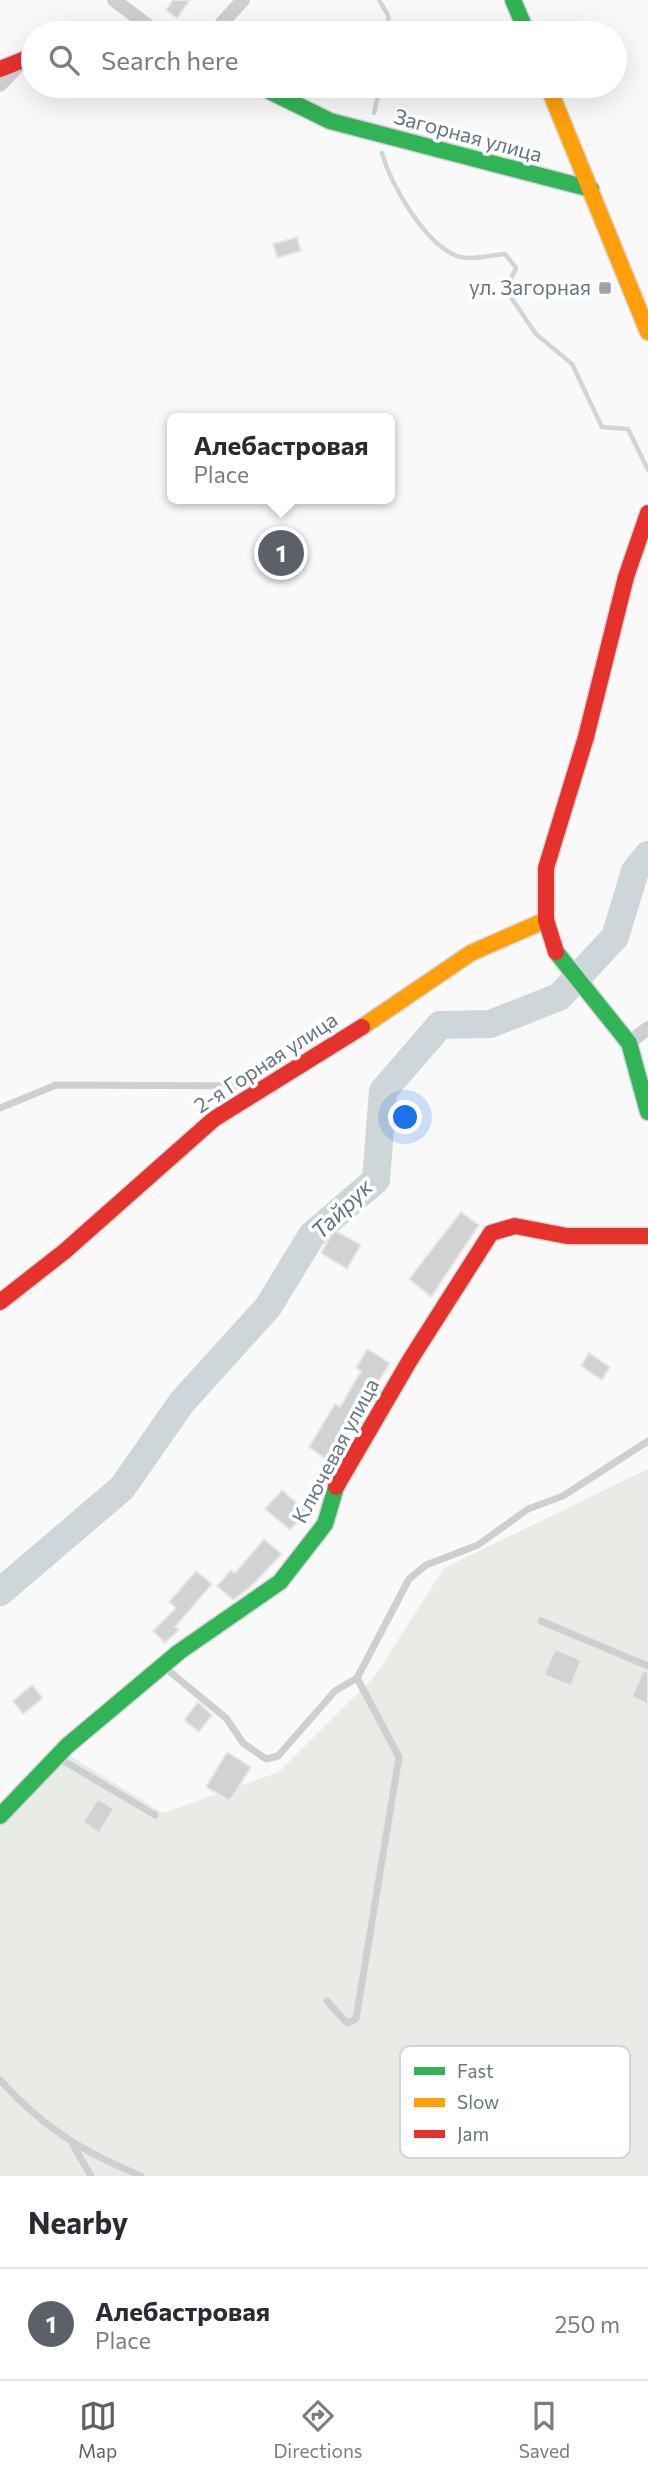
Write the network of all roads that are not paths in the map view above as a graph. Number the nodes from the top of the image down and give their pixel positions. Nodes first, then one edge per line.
1 (114, 0) edge
2 (243, 0) edge
3 (513, 0) edge
4 (142, 21) edge
5 (224, 21) edge
6 (522, 21) edge
7 (21, 61) edge
8 (21, 65) edge
9 (0, 69) edge
10 (0, 85) edge
11 (283, 98) edge
12 (553, 98) edge
13 (591, 190) junction
14 (648, 332) edge
15 (648, 513) edge
16 (546, 920) junction
17 (648, 1028) edge
18 (629, 1043) junction
19 (266, 1086) junction
20 (0, 1108) edge
21 (648, 1112) edge
22 (648, 1236) edge
23 (0, 1302) edge
24 (648, 1441) edge
25 (541, 1621) dead end
26 (162, 1666) junction
27 (648, 1666) edge
28 (357, 1678) junction
29 (56, 1757) junction
30 (155, 1815) dead end
31 (0, 1816) edge
32 (327, 2001) dead end
33 (0, 2080) edge
34 (73, 2145) junction
35 (91, 2176) edge
36 (141, 2176) edge

1 - 4 street
2 - 5 street
3 - 6 street
7 - 9 street
8 - 10 street
11 - 13 street, Загорная улица
12 - 13 street
13 - 14 street
15 - 16 street
16 - 18 street
16 - 19 street, 2-я Горная улица
17 - 18 street
18 - 21 street
19 - 20 lane
19 - 23 street, 2-я Горная улица
22 - 26 street, Ключевая улица
24 - 28 lane
25 - 27 lane
26 - 28 lane
26 - 29 street, Ключевая улица
28 - 32 lane
29 - 30 lane
29 - 31 street, Ключевая улица
33 - 34 lane
34 - 35 lane
34 - 36 lane

